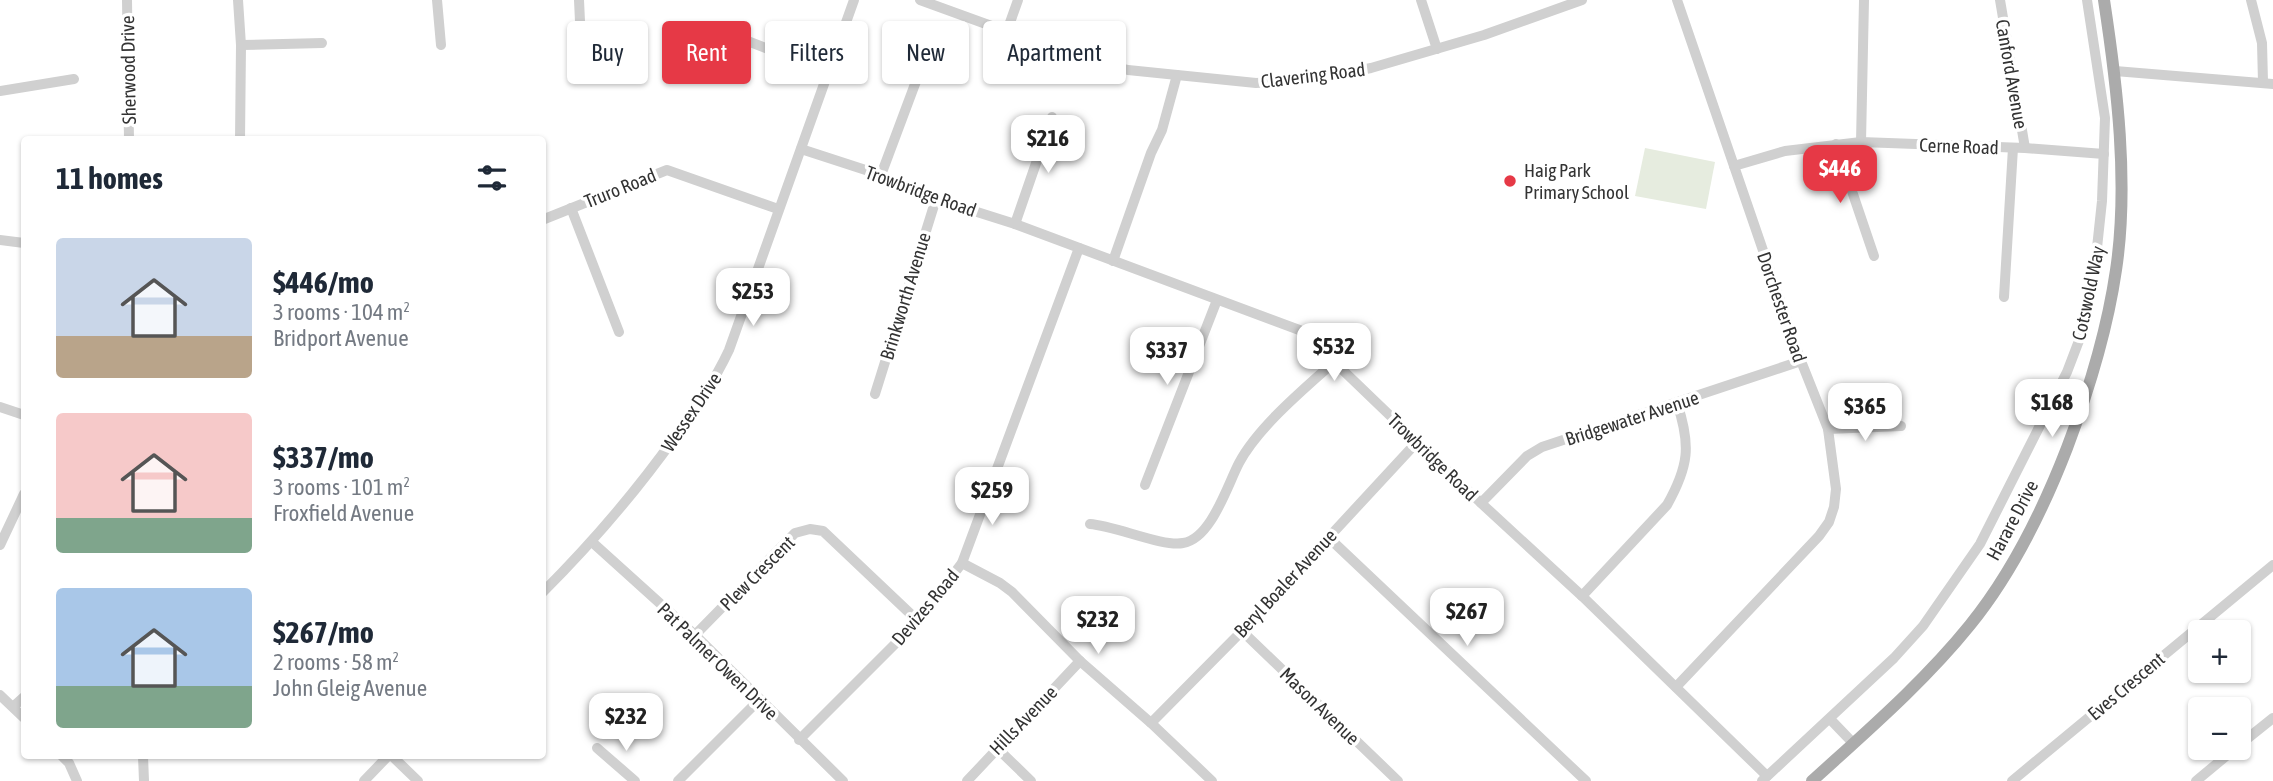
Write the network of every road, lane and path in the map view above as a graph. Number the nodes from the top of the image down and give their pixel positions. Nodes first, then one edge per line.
1 (127, 0) edge
2 (238, 0) edge
3 (437, 0) edge
4 (579, 0) edge
5 (854, 0) edge
6 (1018, 0) edge
7 (1421, 0) edge
8 (1677, 0) edge
9 (1864, 0) edge
10 (2000, 0) edge
11 (2087, 0) edge
12 (2104, 0) edge
13 (2251, 0) edge
14 (925, 1) edge
15 (1577, 1) edge
16 (580, 21) edge
17 (846, 21) edge
18 (1011, 21) edge
19 (983, 22) edge
20 (322, 43) dead end
21 (241, 45) junction
22 (441, 45) dead end
23 (1437, 49) junction
24 (1126, 69) edge
25 (2115, 71) junction
26 (1177, 75) junction
27 (74, 79) dead end
28 (2268, 83) edge
29 (823, 84) edge
30 (915, 84) edge
31 (0, 91) edge
32 (1052, 117) dead end
33 (129, 136) edge
34 (240, 136) edge
35 (1861, 142) junction
36 (1836, 144) junction
37 (2013, 148) junction
38 (2025, 148) junction
39 (801, 149) junction
40 (2104, 154) junction
41 (1734, 166) junction
42 (881, 175) junction
43 (936, 199) junction
44 (571, 208) junction
45 (778, 209) junction
46 (546, 218) edge
47 (1015, 223) junction
48 (0, 240) edge
49 (21, 243) edge
50 (1079, 248) junction
51 (1874, 256) dead end
52 (1113, 261) junction
53 (2004, 297) dead end
54 (1217, 300) junction
55 (619, 332) dead end
56 (1801, 361) junction
57 (1334, 362) junction
58 (875, 394) dead end
59 (1677, 403) junction
60 (0, 407) edge
61 (21, 414) edge
62 (1901, 426) dead end
63 (1828, 429) junction
64 (1417, 442) junction
65 (1146, 485) dead end
66 (21, 500) edge
67 (1481, 503) junction
68 (1090, 524) dead end
69 (1328, 537) junction
70 (592, 542) junction
71 (0, 545) edge
72 (962, 563) junction
73 (2273, 565) edge
74 (546, 589) edge
75 (1582, 596) junction
76 (918, 621) junction
77 (1242, 631) junction
78 (695, 635) junction
79 (1080, 661) junction
80 (1676, 687) junction
81 (0, 695) edge
82 (21, 700) edge
83 (759, 700) junction
84 (14, 706) junction
85 (21, 714) edge
86 (2273, 718) edge
87 (1830, 719) junction
88 (1152, 723) junction
89 (2251, 736) edge
90 (799, 740) junction
91 (1853, 743) junction
92 (996, 747) junction
93 (597, 748) dead end
94 (65, 759) edge
95 (143, 759) edge
96 (387, 759) edge
97 (393, 759) edge
98 (2222, 760) edge
99 (1765, 778) edge
100 (77, 781) edge
101 (144, 781) edge
102 (364, 781) edge
103 (418, 781) edge
104 (635, 781) edge
105 (678, 781) edge
106 (843, 781) edge
107 (967, 781) edge
108 (1031, 781) edge
109 (1212, 781) edge
110 (1398, 781) edge
111 (1586, 781) edge
112 (1812, 781) edge
113 (2012, 781) edge
114 (2196, 781) edge

1 - 33 street, Sherwood Drive
2 - 21 street
3 - 22 street
4 - 16 street
5 - 17 street, Wessex Drive
6 - 18 street
7 - 23 street
8 - 41 street, Dorchester Road
9 - 35 street
10 - 38 street, Canford Avenue
11 - 40 street, Cotswold Way
12 - 25 main road, Harare Drive
13 - 28 street
14 - 19 street, Clavering Road
15 - 23 street, Clavering Road
20 - 21 street
21 - 34 street
23 - 26 street, Clavering Road
24 - 26 street, Clavering Road
25 - 28 street
25 - 91 main road, Harare Drive
26 - 52 street
27 - 31 street
29 - 39 street, Wessex Drive
30 - 42 street
32 - 47 street
35 - 36 street, Cerne Road
35 - 37 street, Cerne Road
36 - 41 street, Cerne Road
36 - 51 street
37 - 38 street, Cerne Road
37 - 53 street
38 - 40 street, Cerne Road
39 - 42 street, Trowbridge Road
39 - 45 street, Wessex Drive
40 - 87 street, Cotswold Way
41 - 56 street, Dorchester Road
42 - 43 street, Trowbridge Road
43 - 47 street, Trowbridge Road
43 - 58 street, Brinkworth Avenue
44 - 45 street, Truro Road
44 - 46 street, Truro Road
44 - 55 street
45 - 70 street, Wessex Drive
47 - 50 street, Trowbridge Road
48 - 49 street
50 - 52 street, Trowbridge Road
50 - 72 street, Devizes Road
52 - 54 street, Trowbridge Road
54 - 57 street, Trowbridge Road
54 - 65 street
56 - 59 street, Bridgewater Avenue
56 - 63 street, Dorchester Road
57 - 64 street, Trowbridge Road
57 - 68 street
59 - 67 street, Bridgewater Avenue
59 - 75 street
60 - 61 street
62 - 63 street
63 - 80 street, Dorchester Road
64 - 67 street, Trowbridge Road
64 - 69 street, Beryl Boaler Avenue
66 - 71 street
67 - 75 street, Trowbridge Road
69 - 77 street, Beryl Boaler Avenue
69 - 111 street
70 - 74 street, Wessex Drive
70 - 78 street, Pat Palmer Owen Drive
72 - 76 street, Devizes Road
72 - 79 street
73 - 113 street, Eves Crescent
75 - 80 street, Trowbridge Road
76 - 78 street, Plew Crescent
76 - 90 street, Devizes Road
77 - 88 street, Beryl Boaler Avenue
77 - 110 street, Mason Avenue
78 - 83 street, Pat Palmer Owen Drive
79 - 88 street
79 - 92 street, Hills Avenue
80 - 99 street, Trowbridge Road
81 - 84 street
82 - 84 street
83 - 90 street, Pat Palmer Owen Drive
83 - 105 street
84 - 85 street
86 - 89 street
87 - 91 street
87 - 99 street, Cotswold Way
88 - 109 street
90 - 106 street, Pat Palmer Owen Drive
91 - 112 main road, Harare Drive
92 - 107 street, Hills Avenue
92 - 108 street
93 - 104 street
94 - 100 street
95 - 101 street
96 - 102 street
97 - 103 street
98 - 114 street

